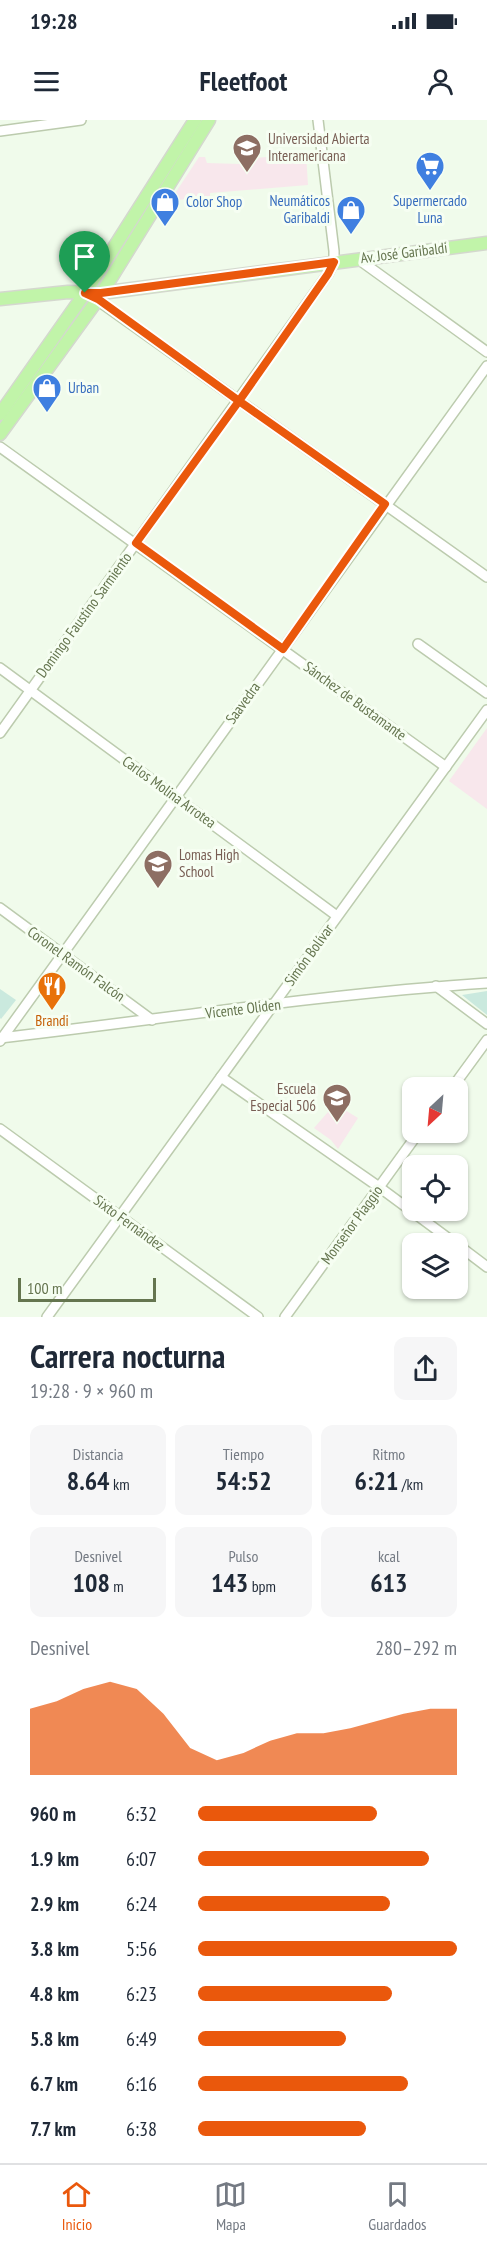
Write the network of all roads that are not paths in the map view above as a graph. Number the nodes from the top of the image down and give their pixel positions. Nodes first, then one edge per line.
1 (81, 120) edge
2 (195, 120) edge
3 (209, 120) edge
4 (318, 120) edge
5 (0, 131) edge
6 (487, 243) edge
7 (358, 259) junction
8 (334, 262) junction
9 (85, 293) junction
10 (100, 296) junction
11 (0, 299) edge
12 (487, 352) edge
13 (487, 366) edge
14 (239, 401) junction
15 (0, 414) edge
16 (0, 434) edge
17 (0, 447) edge
18 (385, 504) junction
19 (136, 543) junction
20 (487, 576) edge
21 (418, 644) dead end
22 (283, 649) junction
23 (0, 669) edge
24 (30, 691) junction
25 (487, 693) edge
26 (487, 710) edge
27 (0, 733) edge
28 (446, 767) junction
29 (175, 796) junction
30 (0, 908) edge
31 (337, 916) junction
32 (62, 953) junction
33 (487, 983) edge
34 (436, 986) junction
35 (273, 1005) junction
36 (152, 1020) junction
37 (487, 1024) edge
38 (1, 1039) edge
39 (487, 1040) edge
40 (221, 1077) junction
41 (460, 1077) edge
42 (0, 1129) edge
43 (411, 1143) edge
44 (379, 1187) junction
45 (119, 1216) junction
46 (442, 1233) edge
47 (468, 1252) edge
48 (487, 1267) edge
49 (46, 1317) edge
50 (258, 1317) edge
51 (285, 1317) edge

1 - 5 street
2 - 9 main road
3 - 10 main road
4 - 8 street
6 - 7 main road, Av. José Garibaldi
7 - 8 main road, Av. José Garibaldi
7 - 12 street
8 - 10 main road, Av. José Garibaldi
8 - 14 street, Domingo Faustino Sarmiento
9 - 10 main road, Av. José Garibaldi
9 - 11 main road, Av. José Garibaldi
9 - 15 main road
10 - 14 street
10 - 16 main road
13 - 18 street, Saavedra
14 - 18 street
14 - 19 street, Domingo Faustino Sarmiento
17 - 19 street, Sánchez de Bustamante
18 - 20 street
18 - 22 street, Saavedra
19 - 22 street, Sánchez de Bustamante
19 - 24 street, Domingo Faustino Sarmiento
21 - 25 street
22 - 28 street, Sánchez de Bustamante
22 - 29 street, Saavedra
23 - 24 street, Carlos Molina Arrotea
24 - 27 street, Domingo Faustino Sarmiento
24 - 29 street, Carlos Molina Arrotea
26 - 28 street, Simón Bolívar
28 - 31 street, Simón Bolívar
29 - 31 street, Carlos Molina Arrotea
29 - 32 street, Saavedra
30 - 32 street, Coronel Ramón Falcón
31 - 35 street, Simón Bolívar
32 - 36 street, Coronel Ramón Falcón
32 - 38 street, Saavedra
33 - 34 street, Vicente Oliden
34 - 35 street, Vicente Oliden
34 - 37 street
35 - 36 street, Vicente Oliden
35 - 40 street, Simón Bolívar
36 - 38 street, Vicente Oliden
39 - 41 street
40 - 44 street
40 - 45 street, Simón Bolívar
42 - 45 street, Sixto Fernández
43 - 44 street, Monseñor Piaggio
44 - 46 street
44 - 51 street, Monseñor Piaggio
45 - 49 street, Simón Bolívar
45 - 50 street, Sixto Fernández
47 - 48 street

